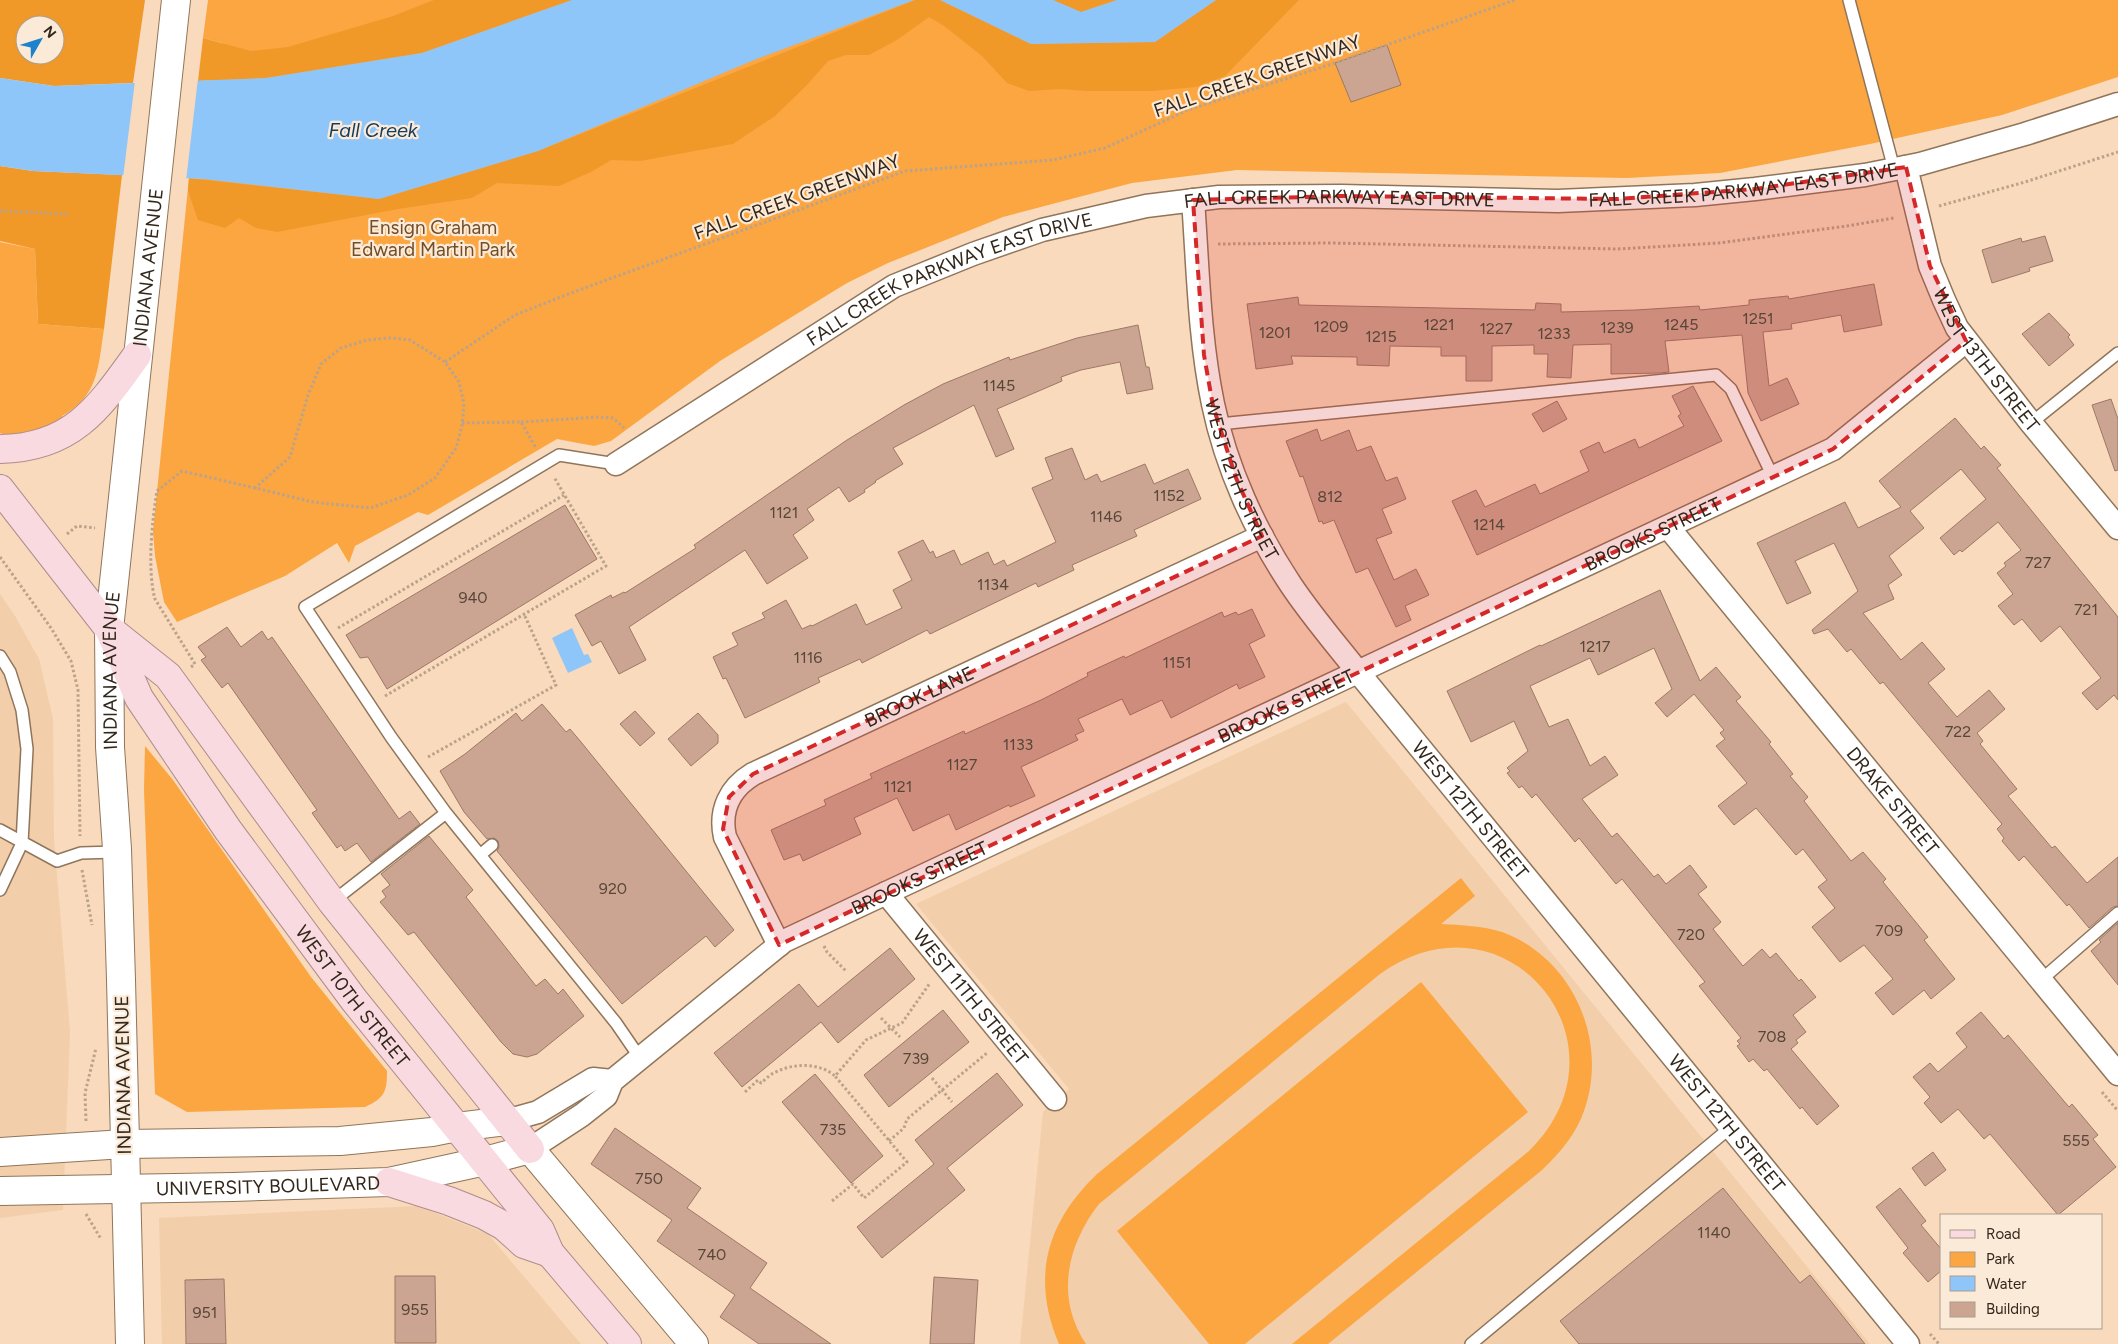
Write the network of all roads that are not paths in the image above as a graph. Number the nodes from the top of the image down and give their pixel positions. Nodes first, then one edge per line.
1 (176, 0) edge
2 (1849, 0) edge
3 (2118, 104) edge
4 (1900, 168) junction
5 (1194, 200) junction
6 (1966, 341) junction
7 (2118, 352) edge
8 (137, 355) junction
9 (2031, 423) junction
10 (1219, 424) junction
11 (0, 449) edge
12 (616, 464) joint
13 (1773, 477) junction
14 (0, 489) edge
15 (2114, 518) edge
16 (1668, 527) junction
17 (1262, 536) junction
18 (109, 629) junction
19 (1, 663) edge
20 (1358, 672) junction
21 (446, 812) junction
22 (0, 830) edge
23 (22, 843) junction
24 (492, 845) dead end
25 (116, 852) junction
26 (480, 855) junction
27 (0, 890) edge
28 (886, 893) junction
29 (332, 902) junction
30 (2118, 913) edge
31 (779, 945) junction
32 (2041, 980) junction
33 (640, 1058) junction
34 (2118, 1074) edge
35 (612, 1080) junction
36 (1055, 1099) dead end
37 (506, 1121) junction
38 (457, 1127) junction
39 (1731, 1127) junction
40 (124, 1144) junction
41 (530, 1148) junction
42 (0, 1152) edge
43 (485, 1161) junction
44 (389, 1182) junction
45 (125, 1189) junction
46 (0, 1191) edge
47 (550, 1253) junction
48 (130, 1344) edge
49 (627, 1344) edge
50 (694, 1344) edge
51 (1472, 1344) edge
52 (1908, 1344) edge

1 - 8 main road, INDIANA AVENUE
2 - 4 lane
3 - 4 street, FALL CREEK PARKWAY EAST DRIVE
4 - 5 street, FALL CREEK PARKWAY EAST DRIVE
4 - 6 street, WEST 13TH STREET
5 - 10 street, WEST 12TH STREET
5 - 12 street, FALL CREEK PARKWAY EAST DRIVE
6 - 9 street, WEST 13TH STREET
6 - 13 street, BROOKS STREET
7 - 9 lane
8 - 11 main road
8 - 18 main road, INDIANA AVENUE
9 - 15 street, WEST 13TH STREET
10 - 13 lane
10 - 17 street, WEST 12TH STREET
12 - 21 lane
13 - 16 street, BROOKS STREET
14 - 18 main road, WEST 10TH STREET
16 - 20 street, BROOKS STREET
16 - 32 street, DRAKE STREET
17 - 20 street, WEST 12TH STREET
17 - 31 street, BROOK LANE
18 - 25 main road, INDIANA AVENUE
18 - 29 main road, WEST 10TH STREET
18 - 38 main road, WEST 10TH STREET
19 - 23 lane
20 - 28 street, BROOKS STREET
20 - 39 street, WEST 12TH STREET
21 - 26 lane
21 - 29 lane
22 - 23 lane
23 - 25 lane
23 - 27 lane
24 - 26 lane
25 - 40 main road, INDIANA AVENUE
26 - 33 lane
28 - 31 street, BROOKS STREET
28 - 36 street, WEST 11TH STREET
29 - 37 main road, WEST 10TH STREET
30 - 32 lane
31 - 33 street, BROOKS STREET
32 - 34 street, DRAKE STREET
33 - 35 street, BROOKS STREET
35 - 37 street
35 - 41 street, BROOKS STREET
37 - 38 main road
37 - 41 main road, WEST 10TH STREET
38 - 40 main road
38 - 43 main road, WEST 10TH STREET
39 - 51 lane
39 - 52 street, WEST 12TH STREET
40 - 42 main road
40 - 45 main road, INDIANA AVENUE
41 - 43 main road, UNIVERSITY BOULEVARD
41 - 50 main road
43 - 44 main road, UNIVERSITY BOULEVARD
43 - 47 main road, WEST 10TH STREET
44 - 45 main road, UNIVERSITY BOULEVARD
44 - 47 main road
45 - 46 main road, UNIVERSITY BOULEVARD
45 - 48 main road, INDIANA AVENUE
47 - 49 main road, WEST 10TH STREET

